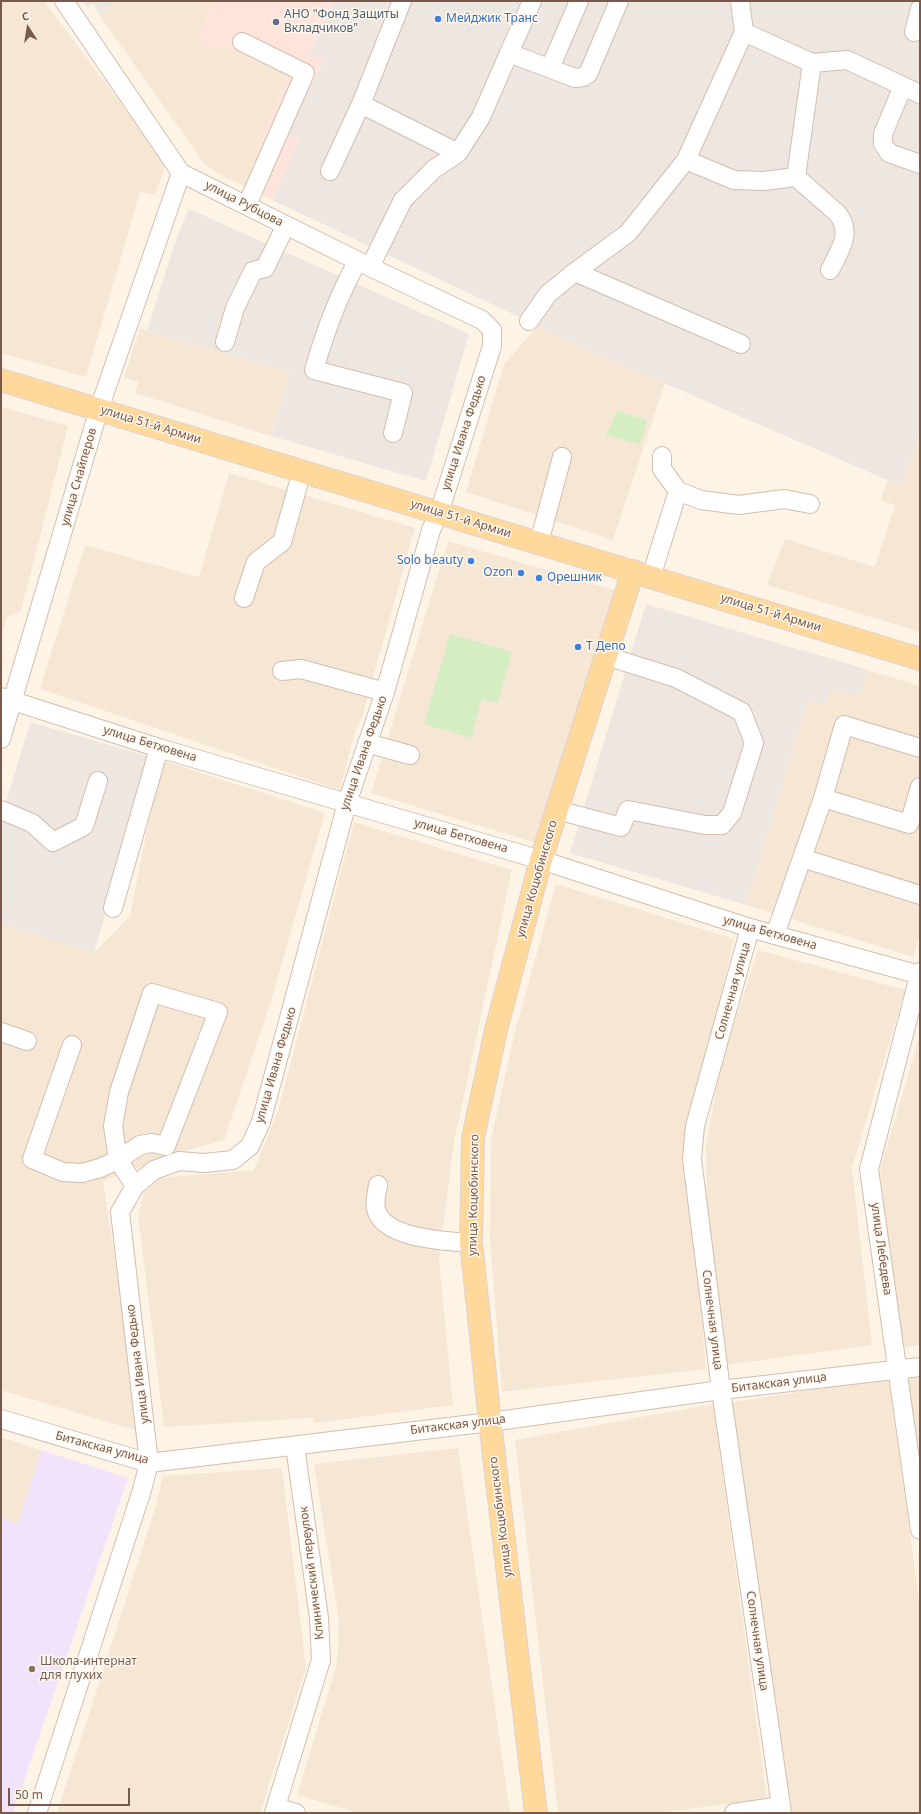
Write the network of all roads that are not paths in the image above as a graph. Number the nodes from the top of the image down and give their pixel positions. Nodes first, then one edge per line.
1 (64, 1) edge
2 (402, 1) edge
3 (532, 1) edge
4 (580, 1) edge
5 (619, 1) edge
6 (740, 1) edge
7 (920, 9) edge
8 (744, 32) junction
9 (914, 32) dead end
10 (242, 42) dead end
11 (509, 53) junction
12 (812, 62) junction
13 (550, 68) junction
14 (903, 86) junction
15 (920, 94) edge
16 (361, 104) junction
17 (458, 153) junction
18 (686, 160) junction
19 (920, 164) edge
20 (330, 171) dead end
21 (181, 173) junction
22 (796, 177) junction
23 (247, 205) junction
24 (286, 225) junction
25 (364, 264) junction
26 (830, 270) dead end
27 (575, 272) junction
28 (529, 321) dead end
29 (492, 330) joint
30 (225, 342) dead end
31 (741, 344) dead end
32 (1, 380) edge
33 (99, 409) junction
34 (393, 433) dead end
35 (662, 456) dead end
36 (562, 457) dead end
37 (302, 471) junction
38 (678, 491) junction
39 (810, 504) dead end
40 (439, 513) junction
41 (538, 543) junction
42 (642, 574) junction
43 (244, 598) dead end
44 (606, 656) junction
45 (920, 659) edge
46 (282, 671) dead end
47 (386, 692) junction
48 (7, 699) edge
49 (1, 739) edge
50 (367, 743) junction
51 (160, 748) junction
52 (920, 748) edge
53 (410, 755) dead end
54 (98, 781) dead end
55 (920, 787) edge
56 (823, 798) junction
57 (347, 803) junction
58 (1, 810) edge
59 (557, 810) junction
60 (802, 858) junction
61 (541, 860) junction
62 (920, 895) edge
63 (113, 908) dead end
64 (750, 928) junction
65 (775, 935) junction
66 (920, 974) edge
67 (1, 1032) edge
68 (27, 1041) dead end
69 (72, 1045) dead end
70 (118, 1160) junction
71 (378, 1185) dead end
72 (135, 1186) junction
73 (471, 1243) junction
74 (920, 1367) edge
75 (898, 1369) junction
76 (721, 1390) junction
77 (1, 1419) edge
78 (490, 1422) junction
79 (296, 1446) junction
80 (149, 1462) junction
81 (920, 1530) edge
82 (275, 1810) edge
83 (782, 1810) edge
84 (37, 1813) edge
85 (296, 1813) edge
86 (536, 1813) edge
87 (734, 1813) edge

1 - 21 street, улица Рубцова
2 - 16 street
3 - 11 street
4 - 13 street
5 - 13 street
6 - 8 street
7 - 9 street
8 - 12 street
8 - 18 street
10 - 23 street
11 - 13 street
11 - 17 street
12 - 14 street
12 - 22 street
14 - 15 street
14 - 19 street
16 - 17 street
16 - 20 street
17 - 25 street
18 - 22 street
18 - 27 street
21 - 23 street, улица Рубцова
21 - 33 street, улица Снайперов
22 - 26 street
23 - 24 street, улица Рубцова
24 - 25 street, улица Рубцова
24 - 30 street
25 - 29 street, улица Рубцова
25 - 34 street
27 - 28 street
27 - 31 street
29 - 40 street, улица Ивана Федько
32 - 33 main road, улица 51-й Армии
33 - 37 main road, улица 51-й Армии
33 - 48 street, улица Снайперов
35 - 38 street
36 - 41 street
37 - 40 main road, улица 51-й Армии
37 - 43 street
38 - 39 street
38 - 42 street
40 - 41 main road, улица 51-й Армии
40 - 47 street, улица Ивана Федько
41 - 42 main road, улица 51-й Армии
42 - 44 main road, улица Коцюбинского
42 - 45 main road, улица 51-й Армии
44 - 59 main road, улица Коцюбинского
44 - 59 street
46 - 47 street
47 - 50 street, улица Ивана Федько
48 - 49 street, улица Снайперов
48 - 51 street, улица Бетховена
50 - 53 street
50 - 57 street, улица Ивана Федько
51 - 57 street, улица Бетховена
51 - 63 street
52 - 56 street
54 - 58 street
55 - 56 street
56 - 60 street
57 - 61 street, улица Бетховена
57 - 72 street, улица Ивана Федько
59 - 61 main road, улица Коцюбинского
60 - 62 street
60 - 65 street
61 - 64 street, улица Бетховена
61 - 73 main road, улица Коцюбинского
64 - 65 street, улица Бетховена
64 - 76 street, Солнечная улица
65 - 66 street, улица Бетховена
66 - 75 street, улица Лебедева
67 - 68 street
69 - 70 street
70 - 70 street
70 - 72 street
71 - 73 street
72 - 80 street, улица Ивана Федько
73 - 78 main road, улица Коцюбинского
74 - 75 street, Битакская улица
75 - 76 street, Битакская улица
75 - 81 street, улица Лебедева
76 - 78 street, Битакская улица
76 - 83 street, Солнечная улица
77 - 80 street, Битакская улица
78 - 79 street, Битакская улица
78 - 86 main road, улица Коцюбинского
79 - 80 street, Битакская улица
79 - 82 street, Клинический переулок
80 - 84 street, улица Ивана Федько
82 - 85 street
83 - 87 street

